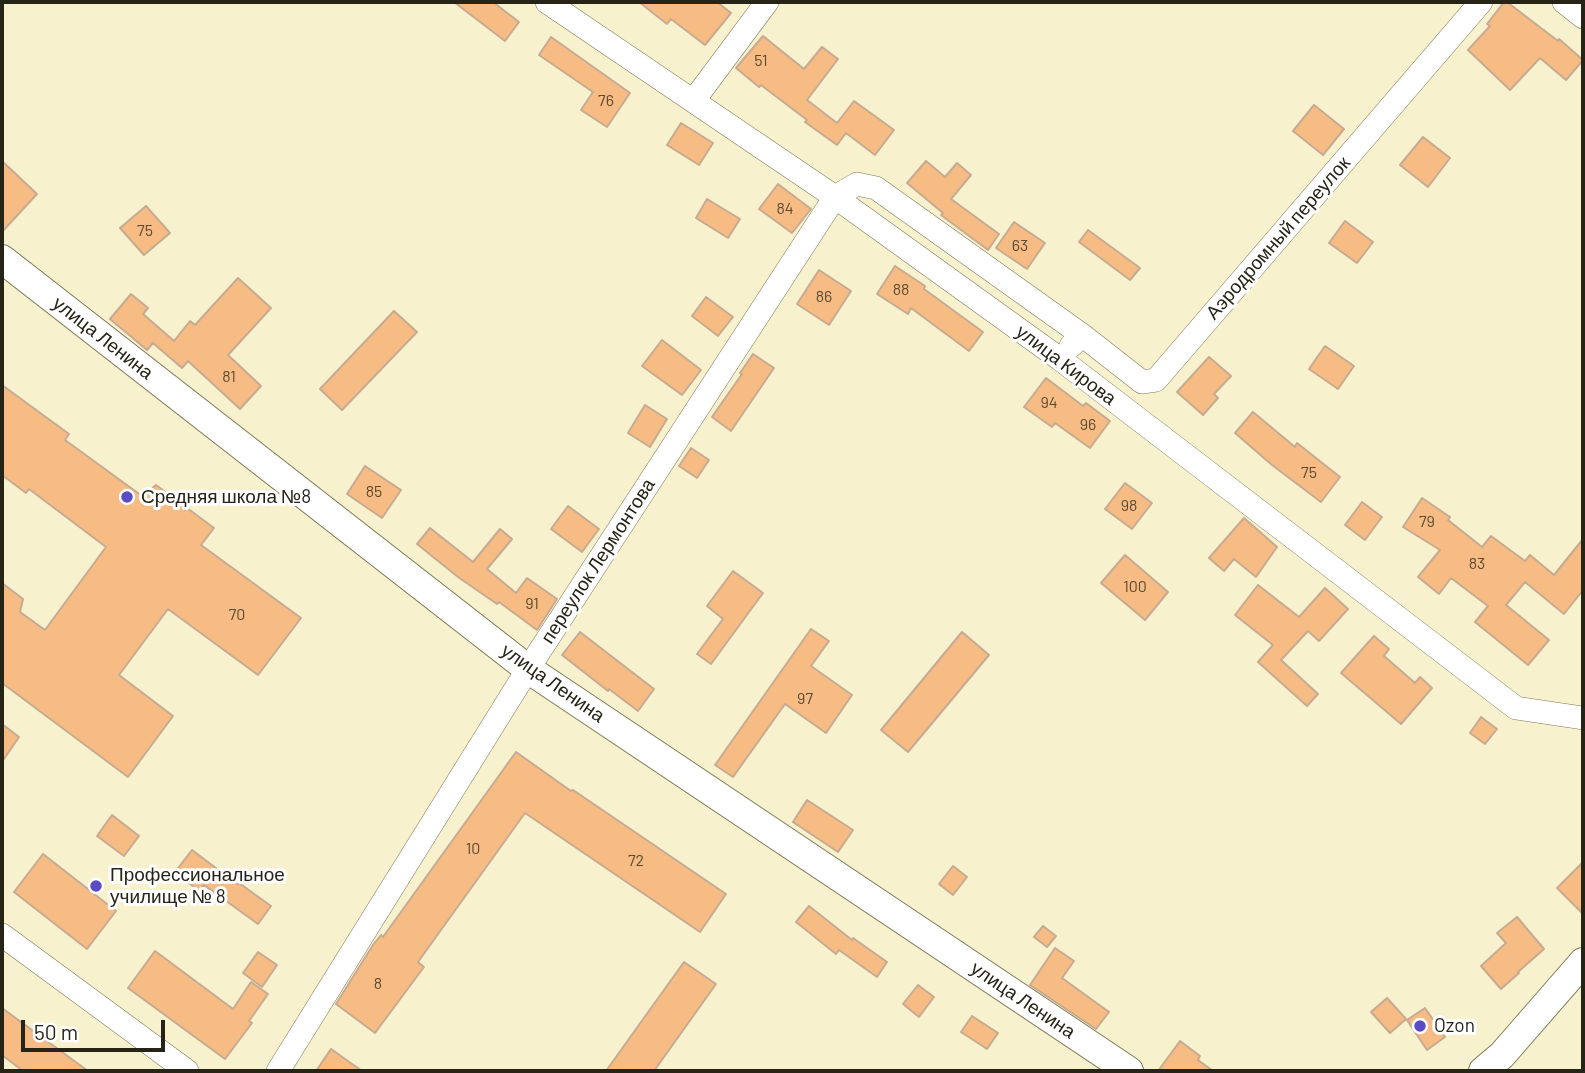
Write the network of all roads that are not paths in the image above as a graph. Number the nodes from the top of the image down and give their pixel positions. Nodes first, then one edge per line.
1 (547, 2) edge
2 (767, 2) edge
3 (1481, 2) edge
4 (1564, 2) edge
5 (1583, 17) edge
6 (694, 100) junction
7 (835, 197) junction
8 (2, 259) edge
9 (1082, 335) junction
10 (1059, 359) junction
11 (528, 669) junction
12 (1583, 718) edge
13 (2, 935) edge
14 (1583, 962) edge
15 (187, 1071) edge
16 (278, 1071) edge
17 (1129, 1071) edge
18 (1483, 1071) edge

1 - 6 street, улица Кирова
2 - 6 street
3 - 9 street, Аэродромный переулок
4 - 5 street
6 - 7 street, улица Кирова
7 - 9 street, Аэродромный переулок
7 - 10 street, улица Кирова
7 - 11 street, переулок Лермонтова
8 - 11 street, улица Ленина
9 - 10 street
10 - 12 street, улица Кирова
11 - 16 street, переулок Лермонтова
11 - 17 street, улица Ленина
13 - 15 street
14 - 18 street

